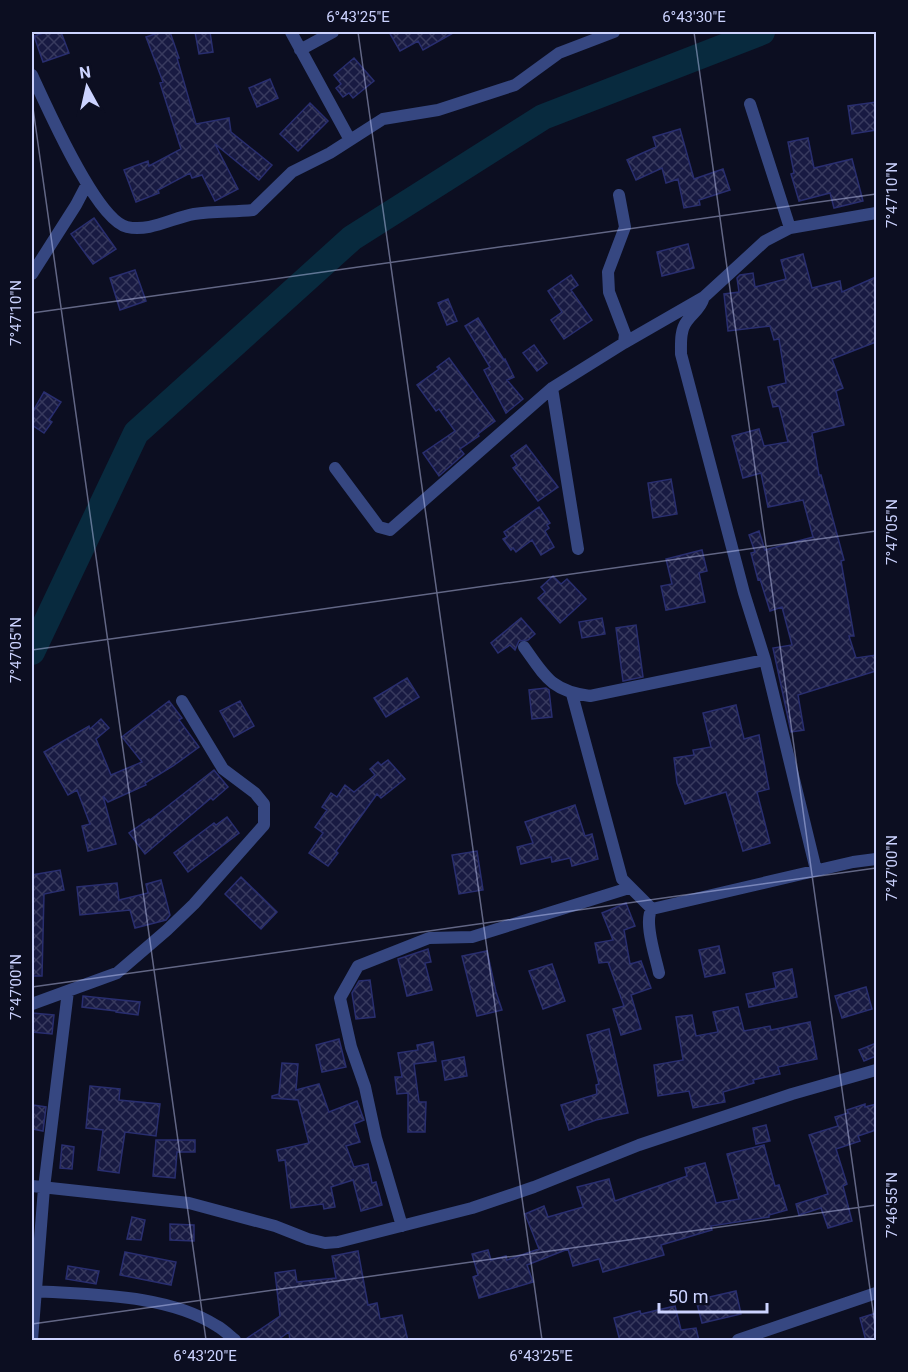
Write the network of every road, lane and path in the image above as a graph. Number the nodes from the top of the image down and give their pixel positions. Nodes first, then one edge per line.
1 (291, 32) edge
2 (333, 32) edge
3 (614, 32) edge
4 (300, 50) junction
5 (32, 75) edge
6 (750, 104) dead end
7 (350, 140) junction
8 (87, 184) junction
9 (620, 195) dead end
10 (876, 213) edge
11 (790, 228) junction
12 (32, 274) edge
13 (704, 297) junction
14 (624, 343) junction
15 (552, 388) junction
16 (335, 468) dead end
17 (578, 549) dead end
18 (524, 647) dead end
19 (765, 660) junction
20 (572, 694) junction
21 (183, 701) dead end
22 (876, 859) edge
23 (816, 870) junction
24 (629, 888) junction
25 (652, 909) junction
26 (659, 973) dead end
27 (68, 991) junction
28 (32, 1004) edge
29 (876, 1070) edge
30 (38, 1187) edge
31 (402, 1226) junction
32 (35, 1291) junction
33 (876, 1293) edge
34 (32, 1341) edge
35 (235, 1341) edge
36 (738, 1341) edge

1 - 4 street
2 - 4 street
3 - 7 street
4 - 7 street
5 - 8 street
6 - 11 street
7 - 8 street
8 - 12 street
9 - 14 street
10 - 11 street
11 - 13 street
13 - 14 street
13 - 19 street
14 - 15 street
15 - 16 street
15 - 17 street
18 - 20 street
19 - 20 street
19 - 23 street
20 - 24 street
21 - 27 street
22 - 23 street
23 - 25 street
24 - 25 street
24 - 31 street
25 - 26 street
27 - 28 street
27 - 30 street
29 - 31 street
30 - 31 street
30 - 32 street
32 - 34 street
32 - 35 street
33 - 36 street

